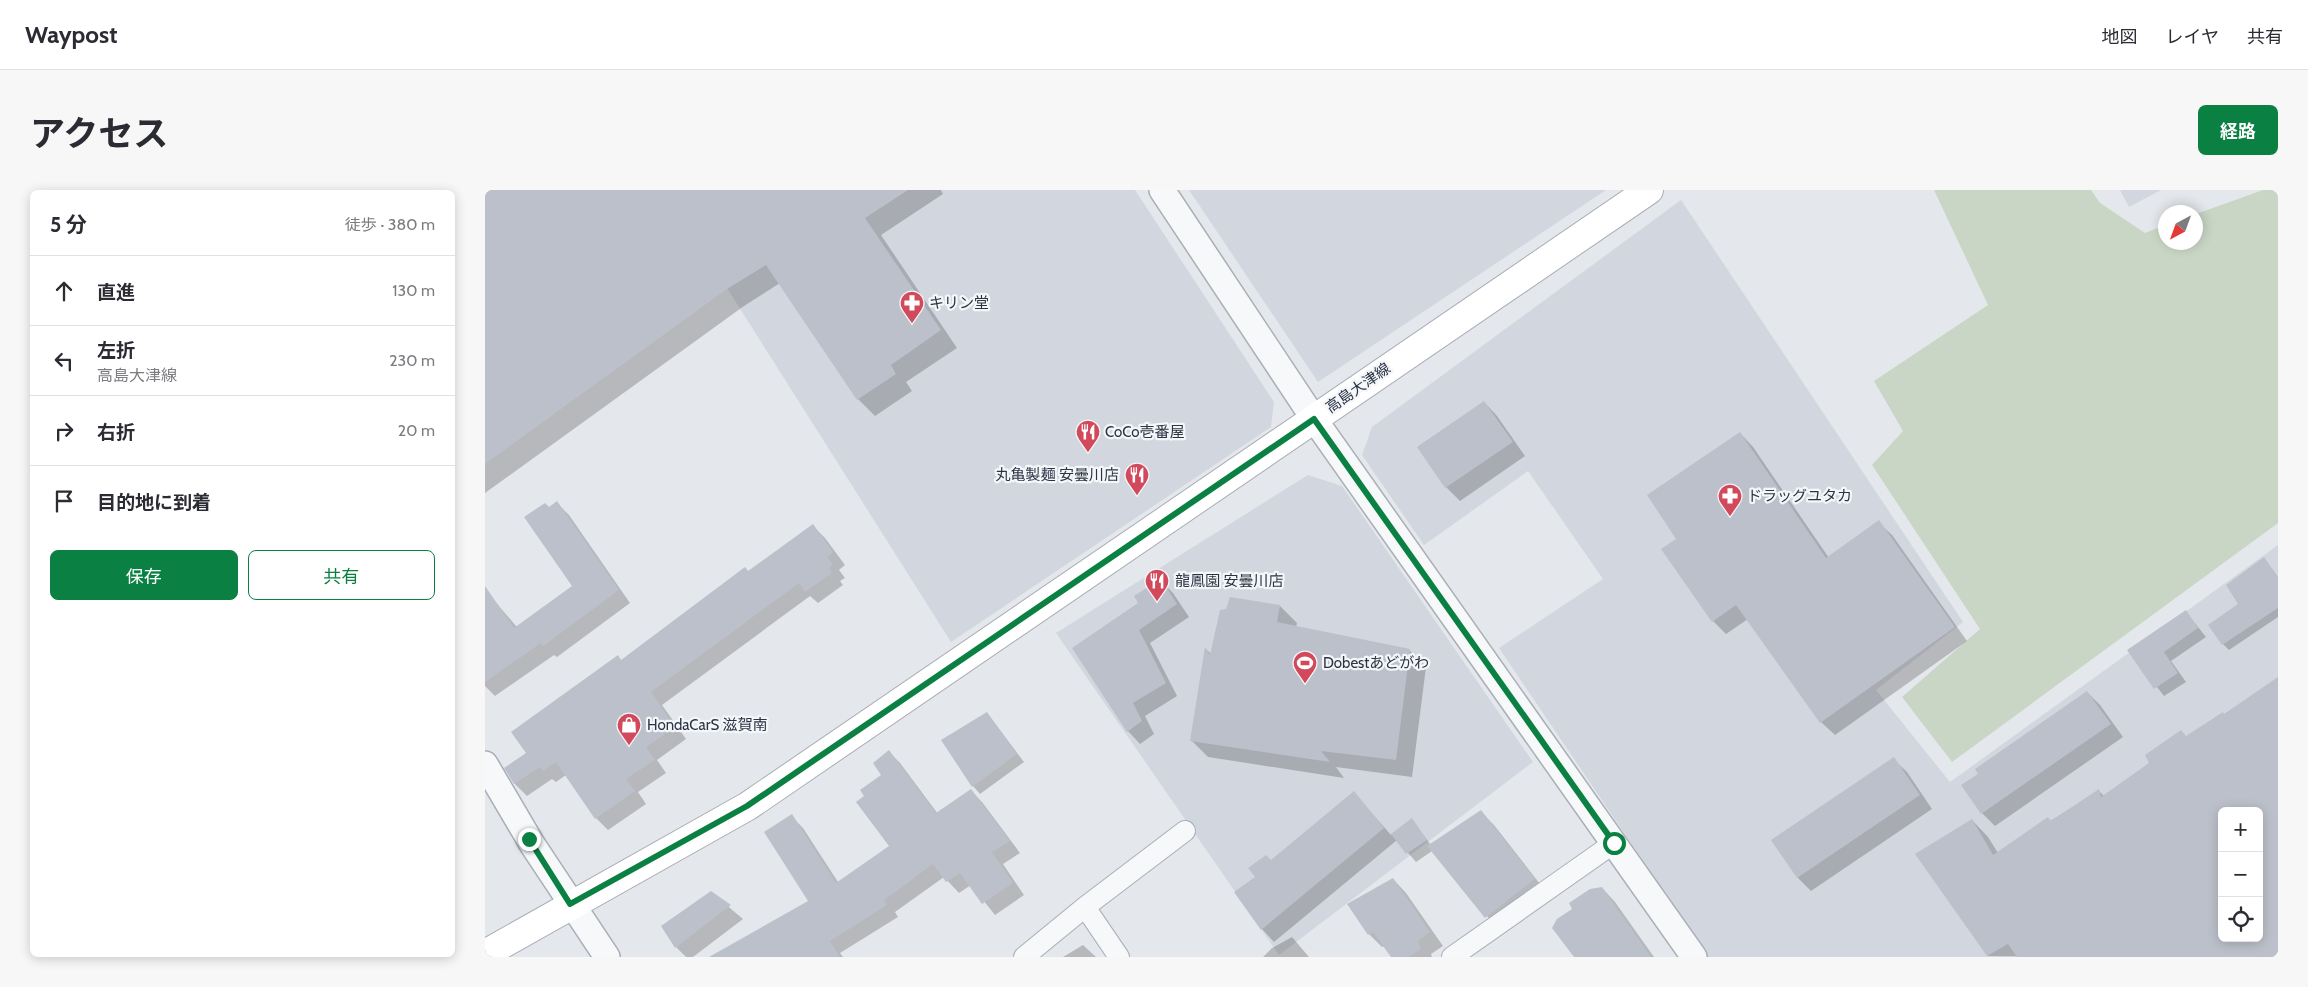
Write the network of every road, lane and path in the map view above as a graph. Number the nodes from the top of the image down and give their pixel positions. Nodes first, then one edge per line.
1 (1162, 190) edge
2 (1649, 190) edge
3 (1314, 419) junction
4 (485, 764) edge
5 (1185, 831) dead end
6 (1614, 843) junction
7 (570, 904) junction
8 (1085, 907) junction
9 (485, 954) edge
10 (607, 957) edge
11 (1024, 957) edge
12 (1119, 957) edge
13 (1452, 957) edge
14 (1694, 957) edge

1 - 3 street
2 - 3 main road, 高島大津線
3 - 6 street
3 - 7 main road, 高島大津線
4 - 7 street
5 - 8 street
6 - 13 street
6 - 14 street
7 - 9 main road, 高島大津線
7 - 10 street
8 - 11 street
8 - 12 street

